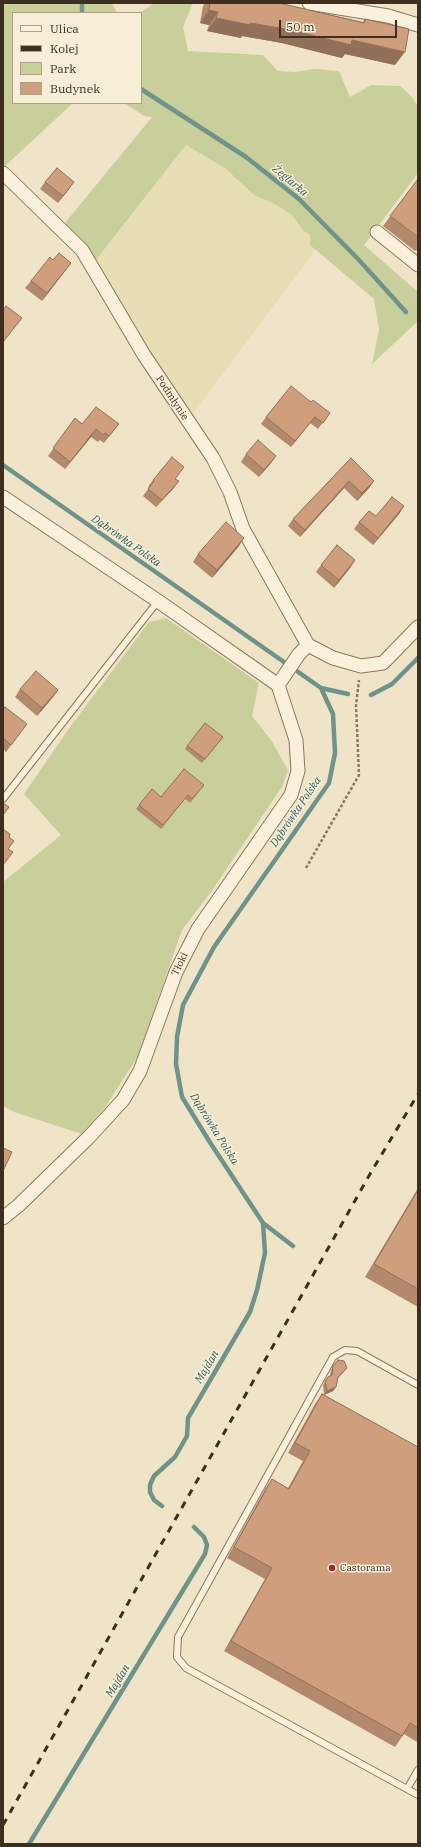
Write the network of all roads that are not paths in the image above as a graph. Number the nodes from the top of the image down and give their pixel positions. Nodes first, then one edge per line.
1 (309, 3) edge
2 (418, 25) edge
3 (3, 173) edge
4 (377, 232) dead end
5 (418, 265) edge
6 (3, 497) edge
7 (158, 601) junction
8 (418, 627) edge
9 (304, 650) junction
10 (280, 681) junction
11 (3, 798) edge
12 (3, 1218) edge
13 (418, 1385) edge
14 (418, 1770) edge
15 (407, 1789) junction
16 (418, 1795) edge

1 - 2 street
3 - 9 street, Podmłynie
4 - 5 street
6 - 7 street
7 - 10 street
7 - 11 lane
8 - 9 street
9 - 10 street
10 - 12 street, Tłoki
13 - 15 lane
14 - 15 lane
15 - 16 lane

